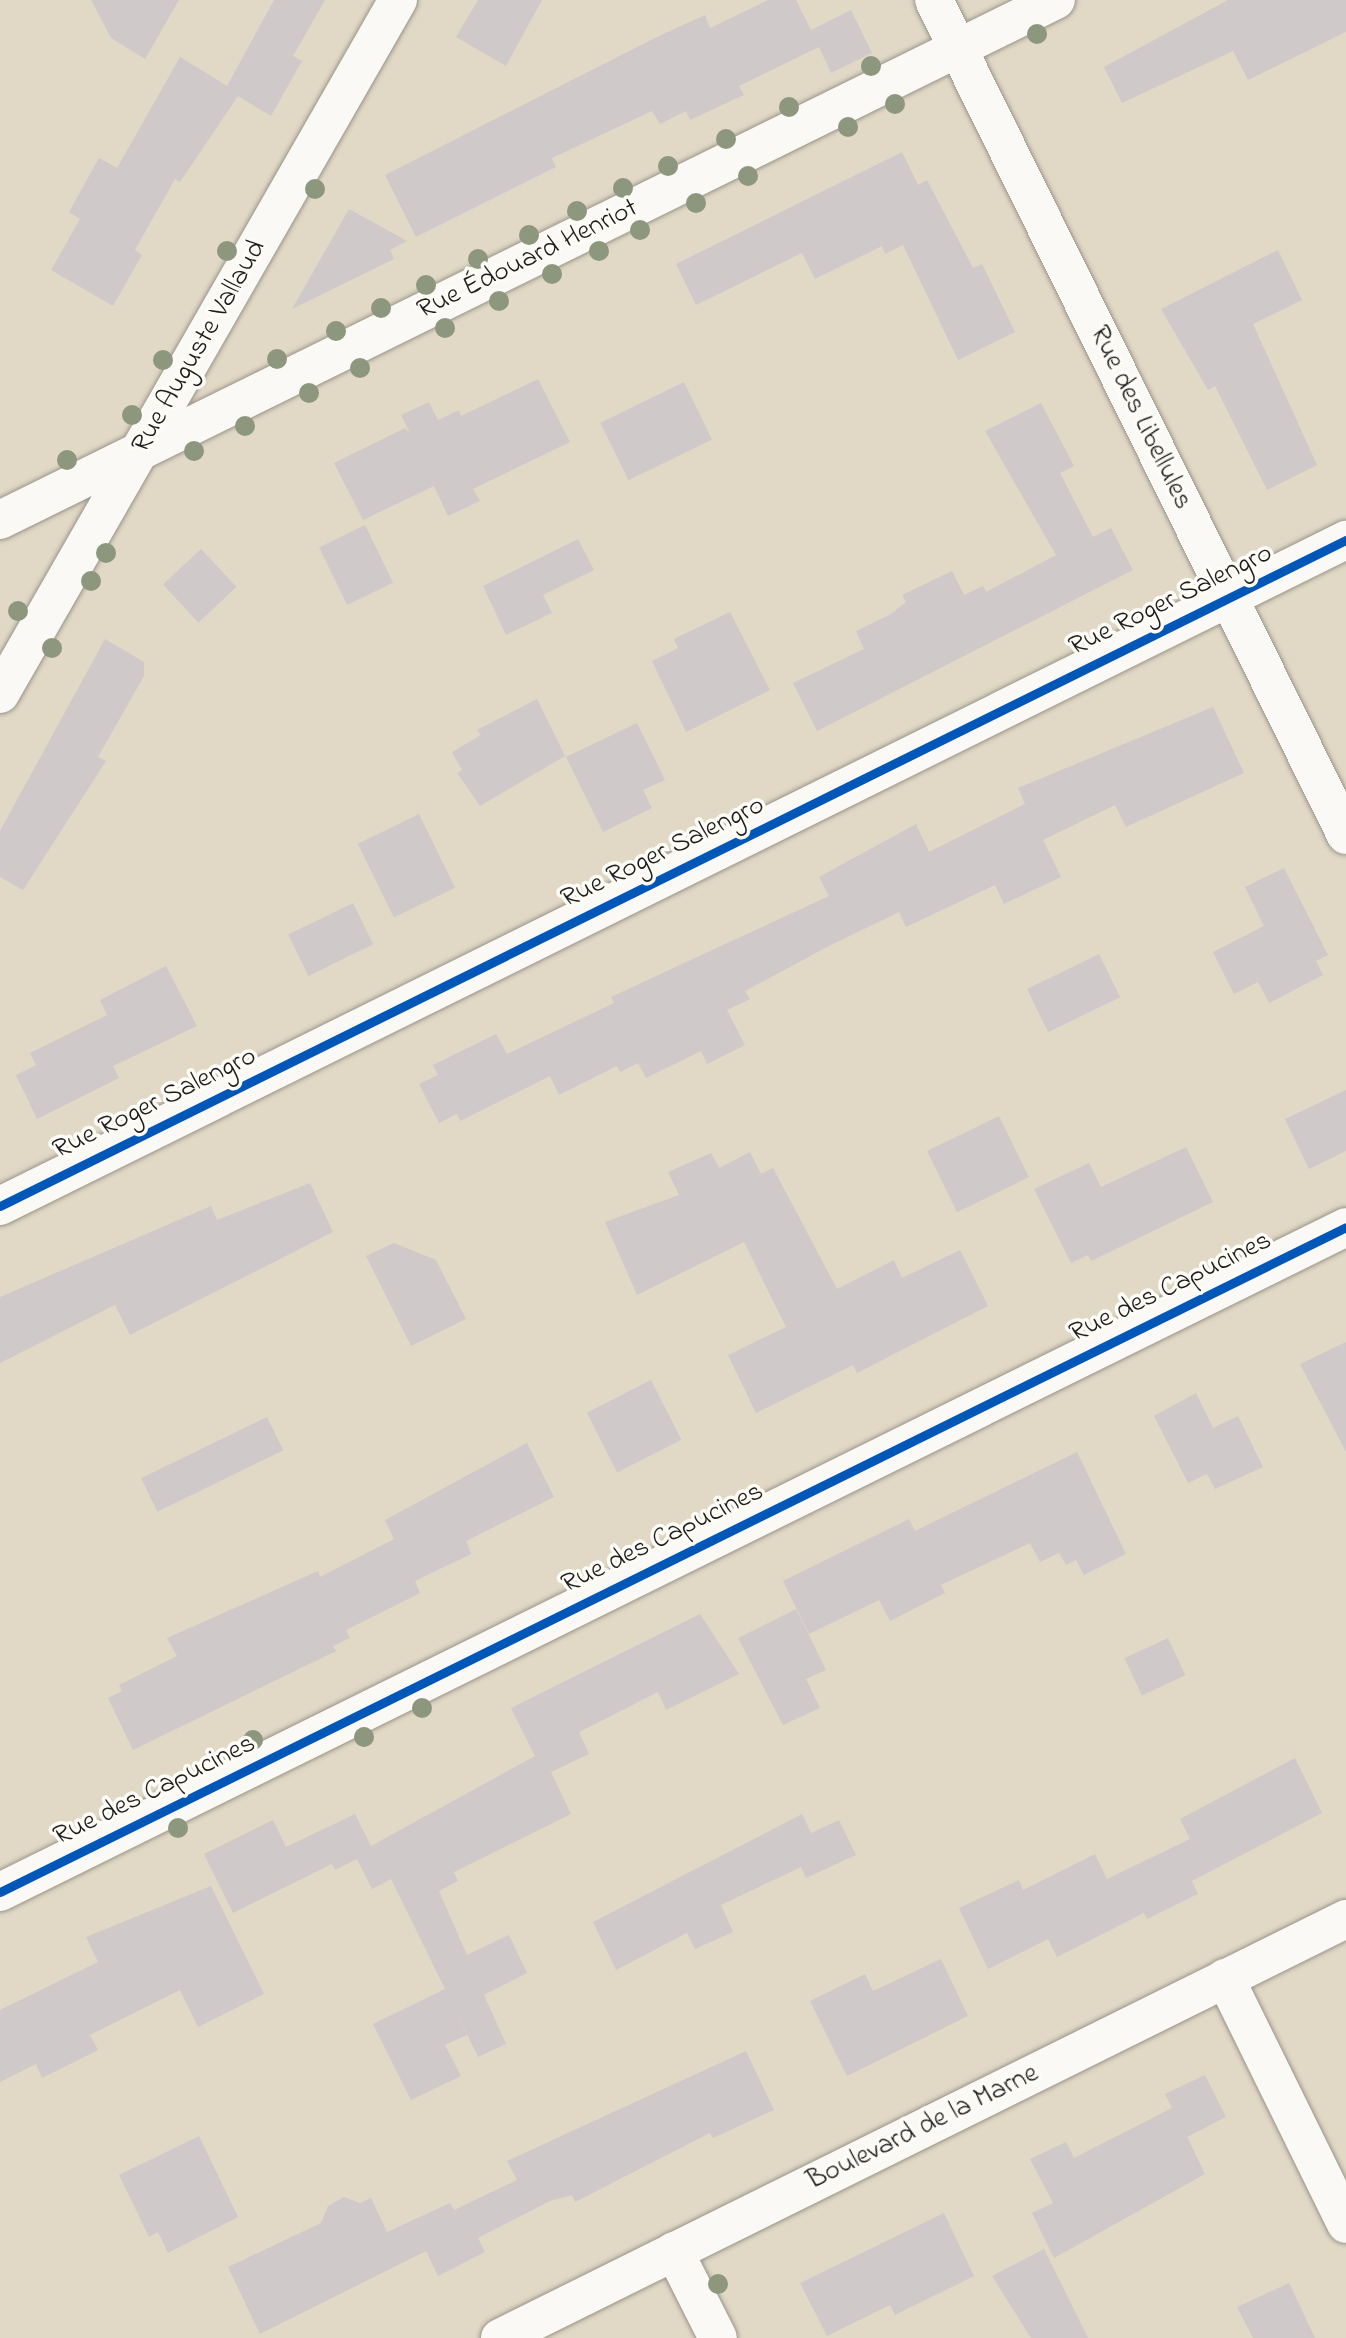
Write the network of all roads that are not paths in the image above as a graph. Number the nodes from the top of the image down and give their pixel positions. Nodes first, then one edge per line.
1 (398, 0) edge
2 (934, 0) edge
3 (1056, 0) edge
4 (958, 48) junction
5 (141, 450) junction
6 (0, 520) edge
7 (1346, 541) edge
8 (1229, 598) junction
9 (0, 694) edge
10 (1346, 835) edge
11 (0, 1206) edge
12 (1346, 1227) edge
13 (0, 1892) edge
14 (1346, 1919) edge
15 (1225, 1978) junction
16 (1346, 2224) edge
17 (674, 2251) junction
18 (500, 2338) edge
19 (718, 2338) edge

1 - 5 street, Rue Auguste Vallaud
2 - 4 street, Rue des Libellules
3 - 4 street, Rue Édouard Henriot
4 - 5 street, Rue Édouard Henriot
4 - 8 street, Rue des Libellules
5 - 6 street, Rue Édouard Henriot
5 - 9 street, Rue Auguste Vallaud
7 - 8 street, Rue Roger Salengro
8 - 10 street, Rue des Libellules
8 - 11 street, Rue Roger Salengro
12 - 13 street, Rue des Capucines
14 - 15 street, Boulevard de la Marne
15 - 16 street
15 - 17 street, Boulevard de la Marne
17 - 18 street, Boulevard de la Marne
17 - 19 street

